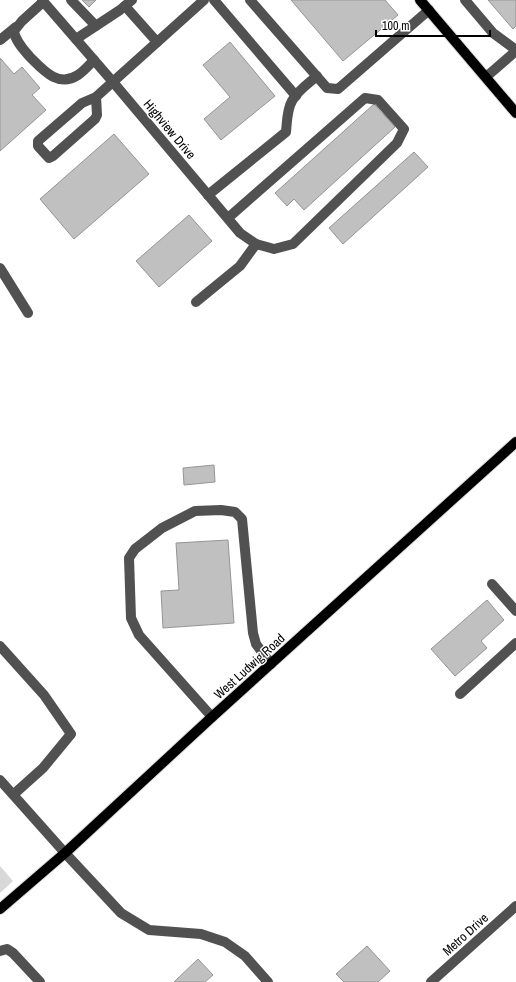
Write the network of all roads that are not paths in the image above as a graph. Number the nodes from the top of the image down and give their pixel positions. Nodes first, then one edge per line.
1 (71, 0) edge
2 (204, 0) edge
3 (214, 0) edge
4 (250, 0) edge
5 (420, 0) edge
6 (465, 0) edge
7 (42, 1) edge
8 (128, 3) edge
9 (429, 10) junction
10 (96, 26) junction
11 (16, 27) junction
12 (76, 39) junction
13 (0, 40) edge
14 (157, 42) junction
15 (516, 50) edge
16 (94, 60) junction
17 (317, 76) junction
18 (486, 77) junction
19 (113, 82) junction
20 (296, 96) junction
21 (96, 97) junction
22 (516, 113) edge
23 (208, 195) junction
24 (228, 218) junction
25 (256, 244) junction
26 (0, 268) edge
27 (196, 302) dead end
28 (28, 313) dead end
29 (516, 442) edge
30 (492, 584) dead end
31 (516, 610) edge
32 (516, 643) edge
33 (0, 646) edge
34 (270, 664) junction
35 (460, 694) dead end
36 (212, 717) junction
37 (0, 780) edge
38 (14, 794) junction
39 (65, 853) junction
40 (516, 906) edge
41 (0, 909) edge
42 (0, 951) edge
43 (36, 981) edge
44 (268, 982) edge
45 (431, 982) edge

1 - 10 street
2 - 14 street
3 - 20 street
4 - 17 street
5 - 9 main road
6 - 15 street
7 - 11 street
7 - 12 street, Highview Drive
8 - 10 street
8 - 14 street
9 - 17 street
9 - 18 main road
10 - 12 street
11 - 13 street
11 - 16 street
12 - 16 street, Highview Drive
14 - 19 street
15 - 18 street
16 - 19 street, Highview Drive
17 - 20 street
18 - 22 main road
19 - 21 street
19 - 23 street, Highview Drive
20 - 23 street
21 - 21 street
23 - 24 street, Highview Drive
24 - 25 street, Highview Drive
24 - 25 street, Highview Drive
25 - 27 street
26 - 28 street
29 - 34 main road, West Ludwig Road
30 - 31 street
32 - 35 street
33 - 38 street
34 - 36 main road, West Ludwig Road
34 - 36 street
36 - 39 main road, West Ludwig Road
37 - 38 street
38 - 39 street
39 - 41 main road, West Ludwig Road
39 - 44 street
40 - 45 street, Metro Drive
42 - 43 street

